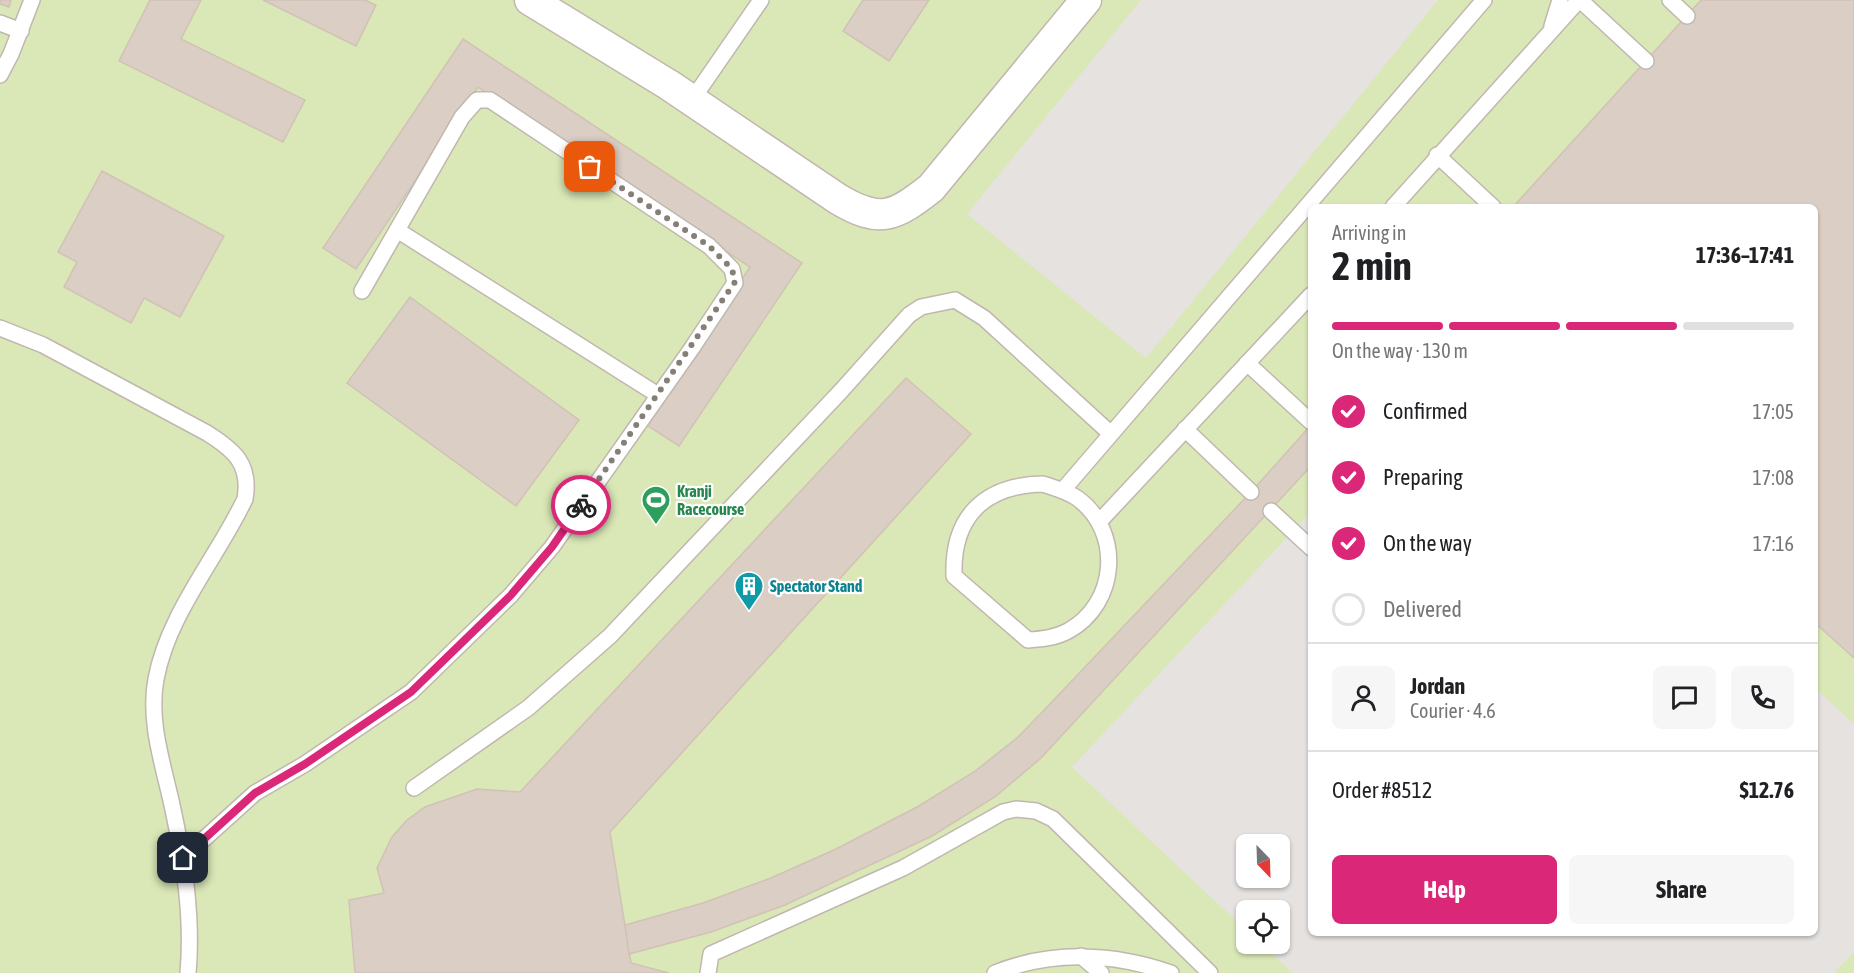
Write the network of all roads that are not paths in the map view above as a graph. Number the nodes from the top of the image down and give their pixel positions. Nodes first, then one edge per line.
1 (32, 0) edge
2 (530, 0) edge
3 (762, 0) edge
4 (1086, 0) edge
5 (1484, 0) edge
6 (1560, 0) edge
7 (1579, 0) edge
8 (1670, 0) edge
9 (1687, 16) dead end
10 (0, 23) edge
11 (21, 31) junction
12 (1550, 31) junction
13 (1646, 61) dead end
14 (0, 75) edge
15 (693, 100) junction
16 (1437, 155) junction
17 (1309, 204) edge
18 (1396, 204) edge
19 (1490, 204) edge
20 (1308, 205) edge
21 (397, 230) junction
22 (362, 291) dead end
23 (1308, 298) edge
24 (0, 328) edge
25 (1247, 363) junction
26 (658, 395) junction
27 (1308, 419) edge
28 (1185, 429) junction
29 (1111, 434) junction
30 (1063, 490) junction
31 (1251, 492) dead end
32 (1271, 511) dead end
33 (1099, 522) junction
34 (1308, 545) edge
35 (414, 788) dead end
36 (183, 858) junction
37 (1081, 956) junction
38 (188, 973) edge
39 (708, 973) edge
40 (995, 973) edge
41 (1101, 973) edge
42 (1171, 973) edge
43 (1210, 973) edge

1 - 11 lane
2 - 15 street
3 - 15 lane
4 - 15 street
5 - 17 lane
6 - 12 lane
7 - 12 lane
7 - 13 lane
8 - 9 lane
10 - 11 lane
11 - 14 lane
12 - 16 lane
16 - 18 lane
16 - 19 lane
20 - 29 lane
21 - 22 lane
21 - 26 lane
21 - 26 lane
23 - 25 lane
24 - 36 lane
25 - 27 lane
25 - 28 lane
26 - 36 lane
28 - 31 lane
28 - 33 lane
29 - 30 lane
29 - 35 lane
30 - 33 lane
30 - 33 lane
32 - 34 lane
36 - 38 lane
37 - 40 lane
37 - 41 lane
37 - 42 lane
39 - 43 lane

